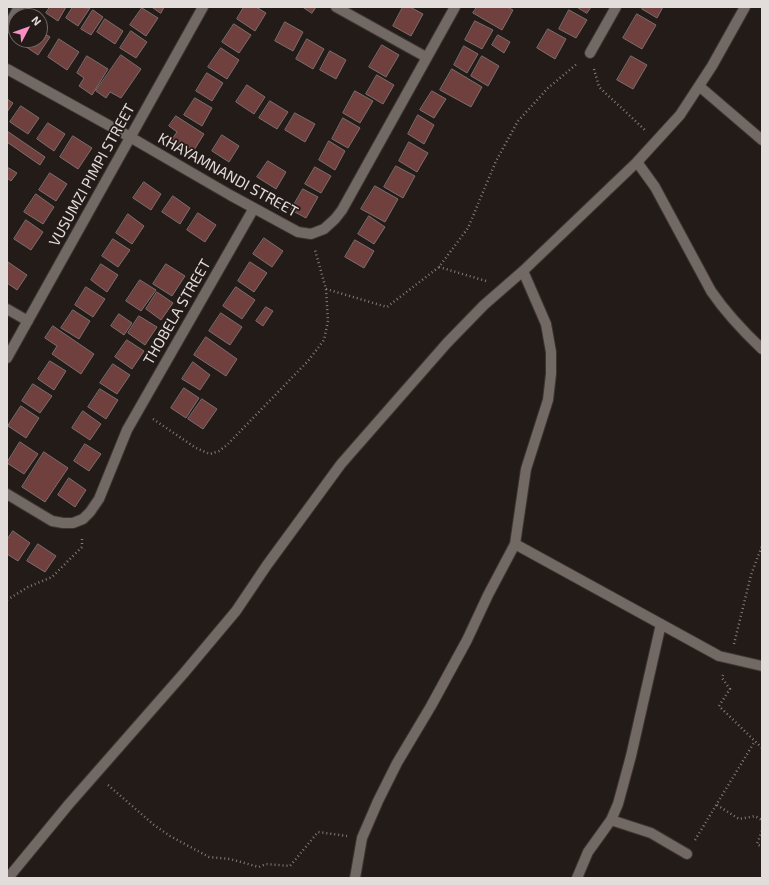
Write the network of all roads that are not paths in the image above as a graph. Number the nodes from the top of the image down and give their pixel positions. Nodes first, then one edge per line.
1 (19, 7) edge
2 (203, 7) edge
3 (455, 7) edge
4 (616, 7) edge
5 (745, 7) edge
6 (336, 8) edge
7 (7, 28) edge
8 (590, 53) road end
9 (426, 57) junction
10 (7, 69) edge
11 (700, 86) junction
12 (130, 137) junction
13 (762, 140) edge
14 (637, 162) junction
15 (254, 208) junction
16 (523, 271) junction
17 (7, 309) edge
18 (28, 320) junction
19 (762, 349) edge
20 (7, 358) edge
21 (7, 494) edge
22 (515, 544) junction
23 (661, 624) junction
24 (762, 666) edge
25 (611, 820) junction
26 (687, 854) road end
27 (8, 878) edge
28 (355, 878) edge
29 (577, 878) edge

1 - 7 street
2 - 12 street, VUSUMZI PIMPI STREET
3 - 9 street
4 - 8 street
5 - 11 street
6 - 9 street
9 - 15 street, KHAYAMNANDI STREET
10 - 12 street, KHAYAMNANDI STREET
11 - 13 street
11 - 14 street
12 - 15 street, KHAYAMNANDI STREET
12 - 18 street, VUSUMZI PIMPI STREET
14 - 16 street
14 - 19 street
15 - 21 street, THOBELA STREET
16 - 22 street
16 - 27 street
17 - 18 street
18 - 20 street, VUSUMZI PIMPI STREET
22 - 23 street
22 - 28 street
23 - 24 street
23 - 25 street
25 - 26 street
25 - 29 street

